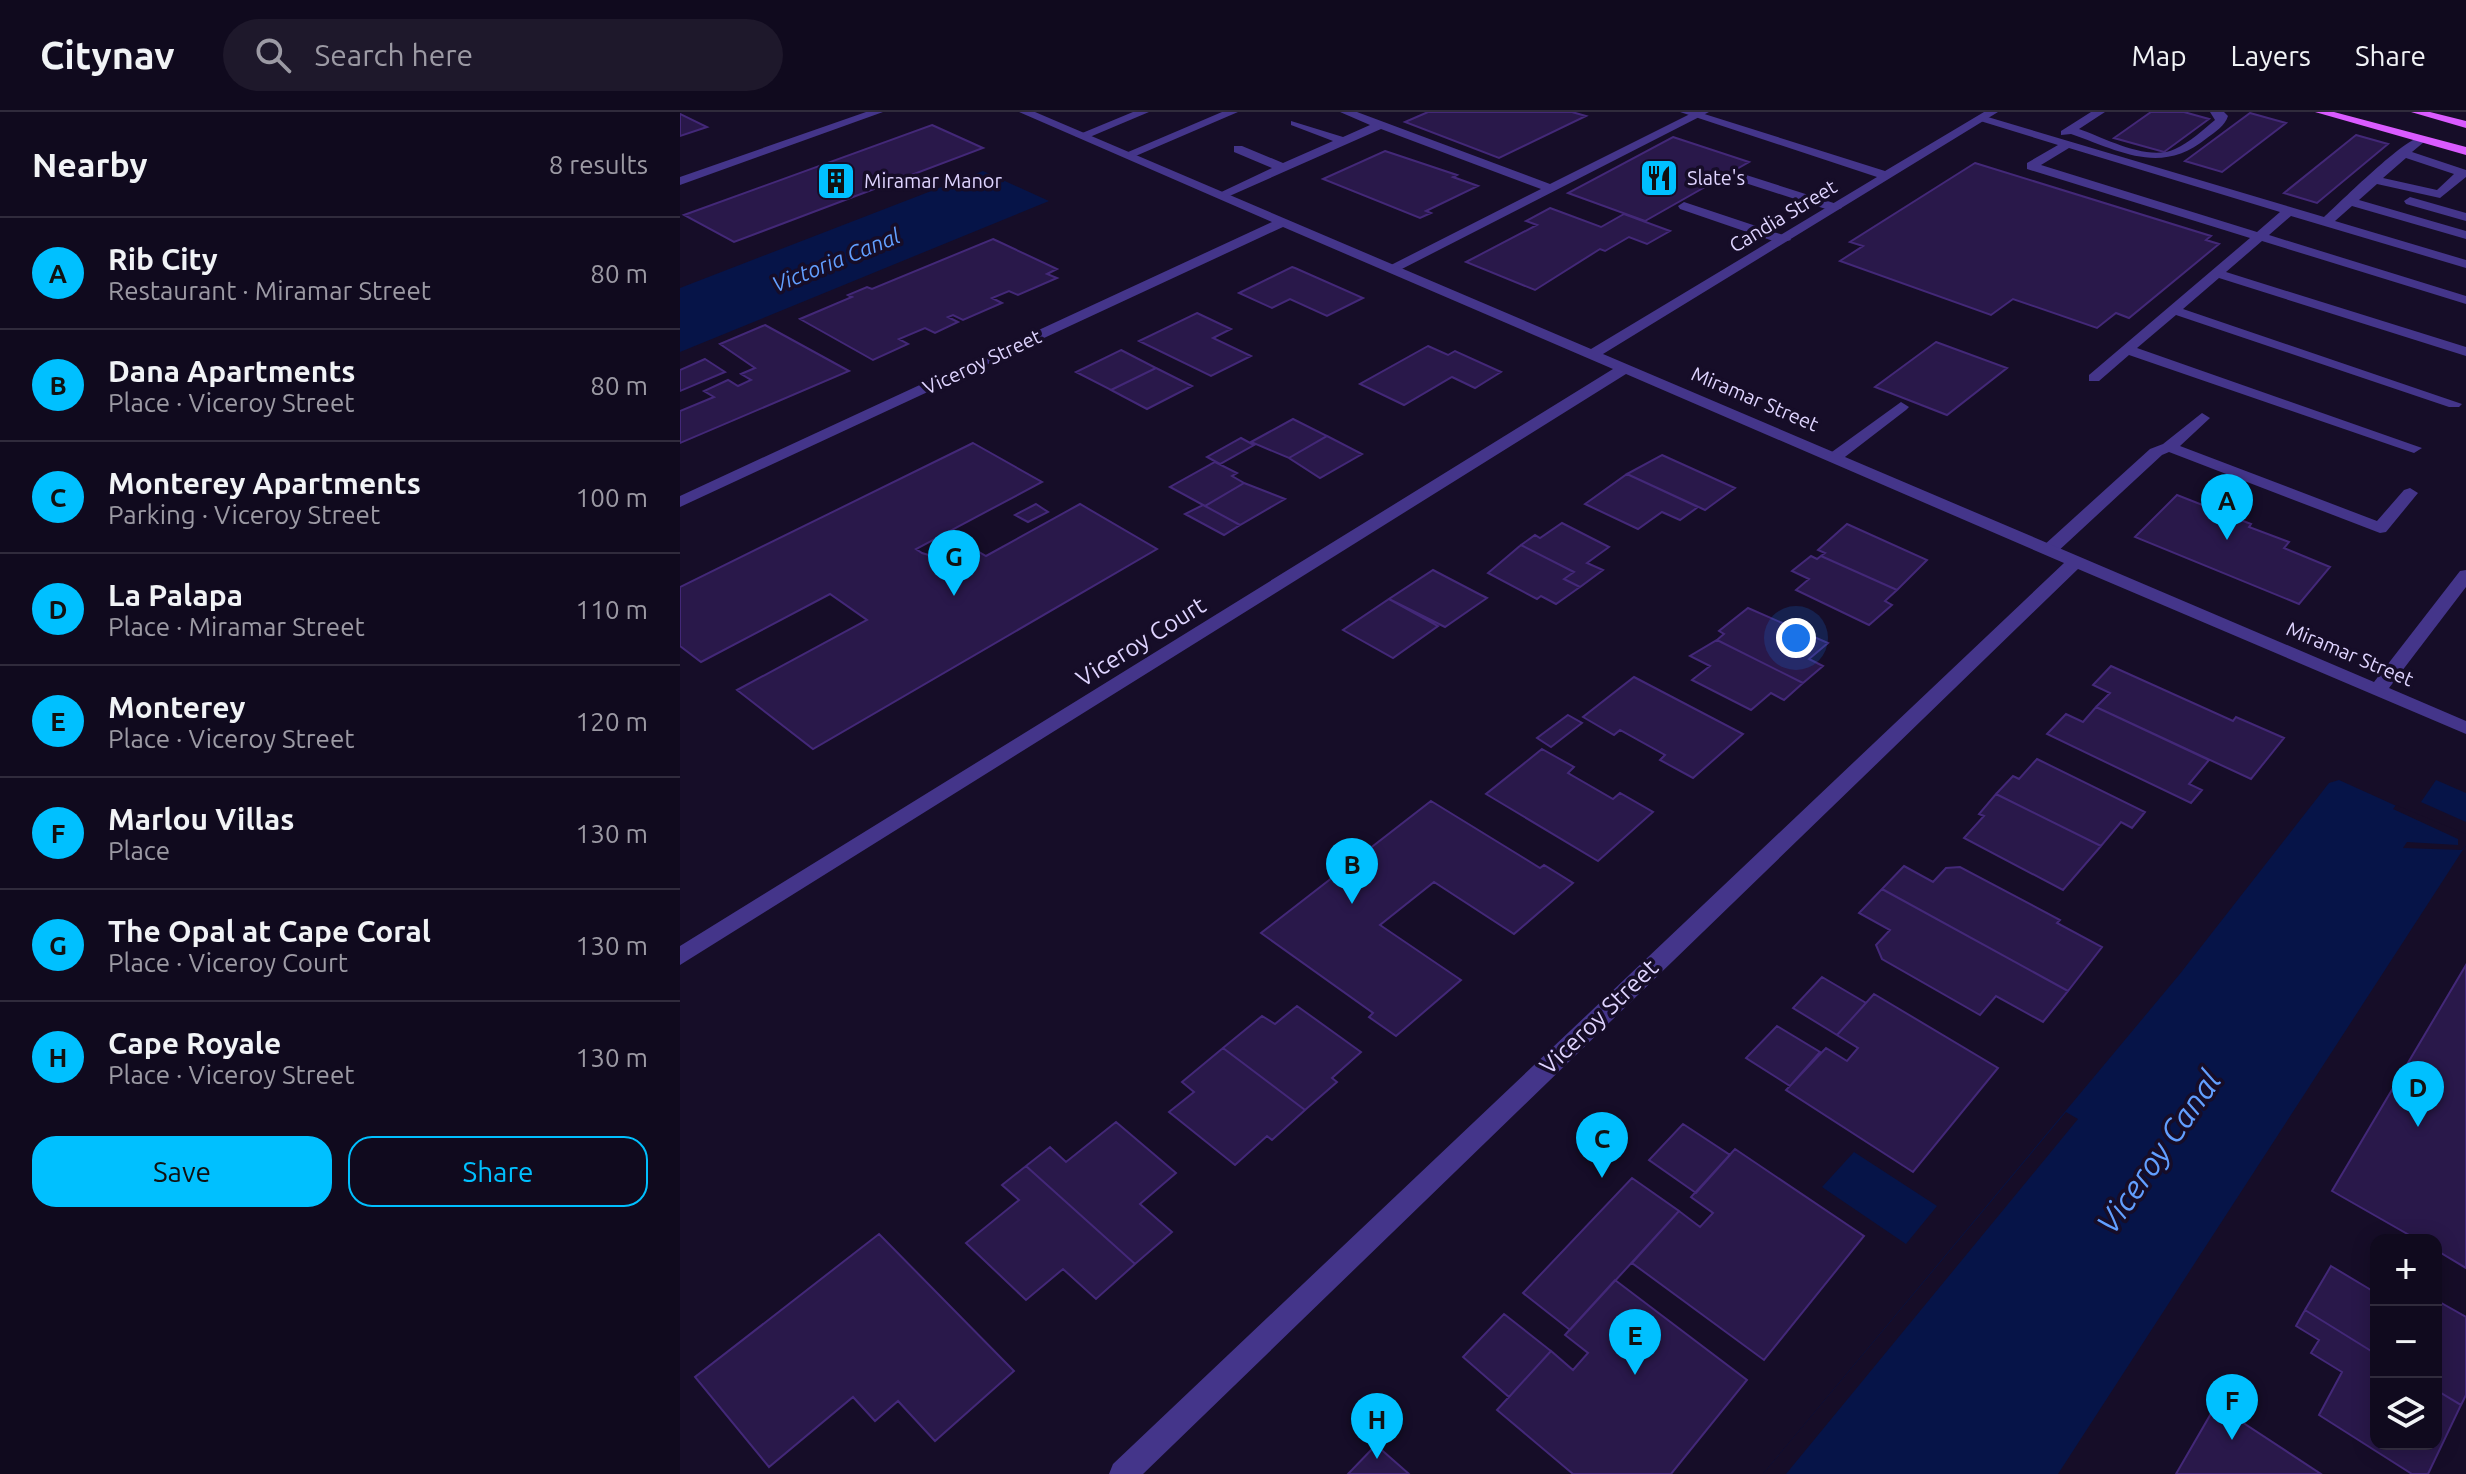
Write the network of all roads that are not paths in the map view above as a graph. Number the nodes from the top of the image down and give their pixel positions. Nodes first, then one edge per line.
1 (877, 112) edge
2 (1025, 112) edge
3 (1143, 112) edge
4 (1232, 112) edge
5 (1346, 112) edge
6 (2099, 112) edge
7 (2216, 112) edge
8 (2321, 112) edge
9 (2417, 112) edge
10 (1695, 113) edge
11 (1986, 115) edge
12 (1295, 123) dead end
13 (1380, 125) junction
14 (2466, 125) edge
15 (1081, 136) junction
16 (2068, 137) junction
17 (2420, 139) junction
18 (1344, 141) junction
19 (1238, 149) dead end
20 (2466, 151) edge
21 (2402, 153) junction
22 (1127, 155) junction
23 (1283, 168) junction
24 (1887, 176) junction
25 (1740, 177) dead end
26 (2374, 179) junction
27 (680, 181) edge
28 (2363, 188) junction
29 (1551, 189) junction
30 (1221, 195) junction
31 (2349, 201) junction
32 (1684, 206) dead end
33 (1836, 208) junction
34 (2289, 211) junction
35 (2466, 217) edge
36 (1283, 222) junction
37 (2326, 222) junction
38 (2466, 235) edge
39 (2260, 236) junction
40 (1784, 240) junction
41 (2466, 264) edge
42 (1394, 269) junction
43 (2217, 273) junction
44 (2466, 300) edge
45 (2174, 310) junction
46 (2128, 350) junction
47 (2466, 352) edge
48 (1594, 353) junction
49 (1627, 367) junction
50 (2094, 378) dead end
51 (2454, 404) dead end
52 (1901, 407) dead end
53 (2202, 418) dead end
54 (2169, 447) junction
55 (2414, 448) dead end
56 (1835, 457) junction
57 (2410, 493) dead end
58 (680, 502) edge
59 (2049, 550) junction
60 (2076, 561) junction
61 (2466, 575) edge
62 (2378, 690) junction
63 (2466, 728) edge
64 (680, 957) edge
65 (1123, 1474) edge

1 - 27 street
2 - 15 street, Miramar Street
3 - 15 street
4 - 22 street
5 - 13 street
6 - 16 street
7 - 16 street
8 - 17 main road
9 - 14 main road
10 - 24 street
10 - 29 street
11 - 16 street
11 - 24 street, Candia Street
12 - 18 street
13 - 18 street
13 - 29 street
15 - 22 street, Miramar Street
16 - 34 street
16 - 39 street
17 - 20 main road
17 - 21 street
18 - 23 street
19 - 23 street
21 - 26 street
21 - 26 street
22 - 30 street, Miramar Street
23 - 30 street
24 - 33 street, Candia Street
25 - 33 street
26 - 28 street
28 - 31 street
28 - 35 street
29 - 42 street
30 - 36 street, Miramar Street
31 - 37 street
31 - 38 street
32 - 40 street
33 - 40 street, Candia Street
34 - 37 street
34 - 39 street
36 - 42 street, Miramar Street
36 - 58 street, Viceroy Street
37 - 41 street
39 - 43 street
39 - 44 street
40 - 48 street, Candia Street
42 - 48 street, Miramar Street
43 - 45 street
43 - 47 street
45 - 46 street
45 - 51 street
46 - 50 street
46 - 55 street
48 - 49 street, Miramar Street
49 - 56 street, Miramar Street
49 - 64 street, Viceroy Court
52 - 56 street
53 - 54 street
54 - 57 street
54 - 59 street
56 - 59 street, Miramar Street
59 - 60 street, Miramar Street
60 - 62 street, Miramar Street
60 - 65 street, Viceroy Street
61 - 62 street
62 - 63 street, Miramar Street

